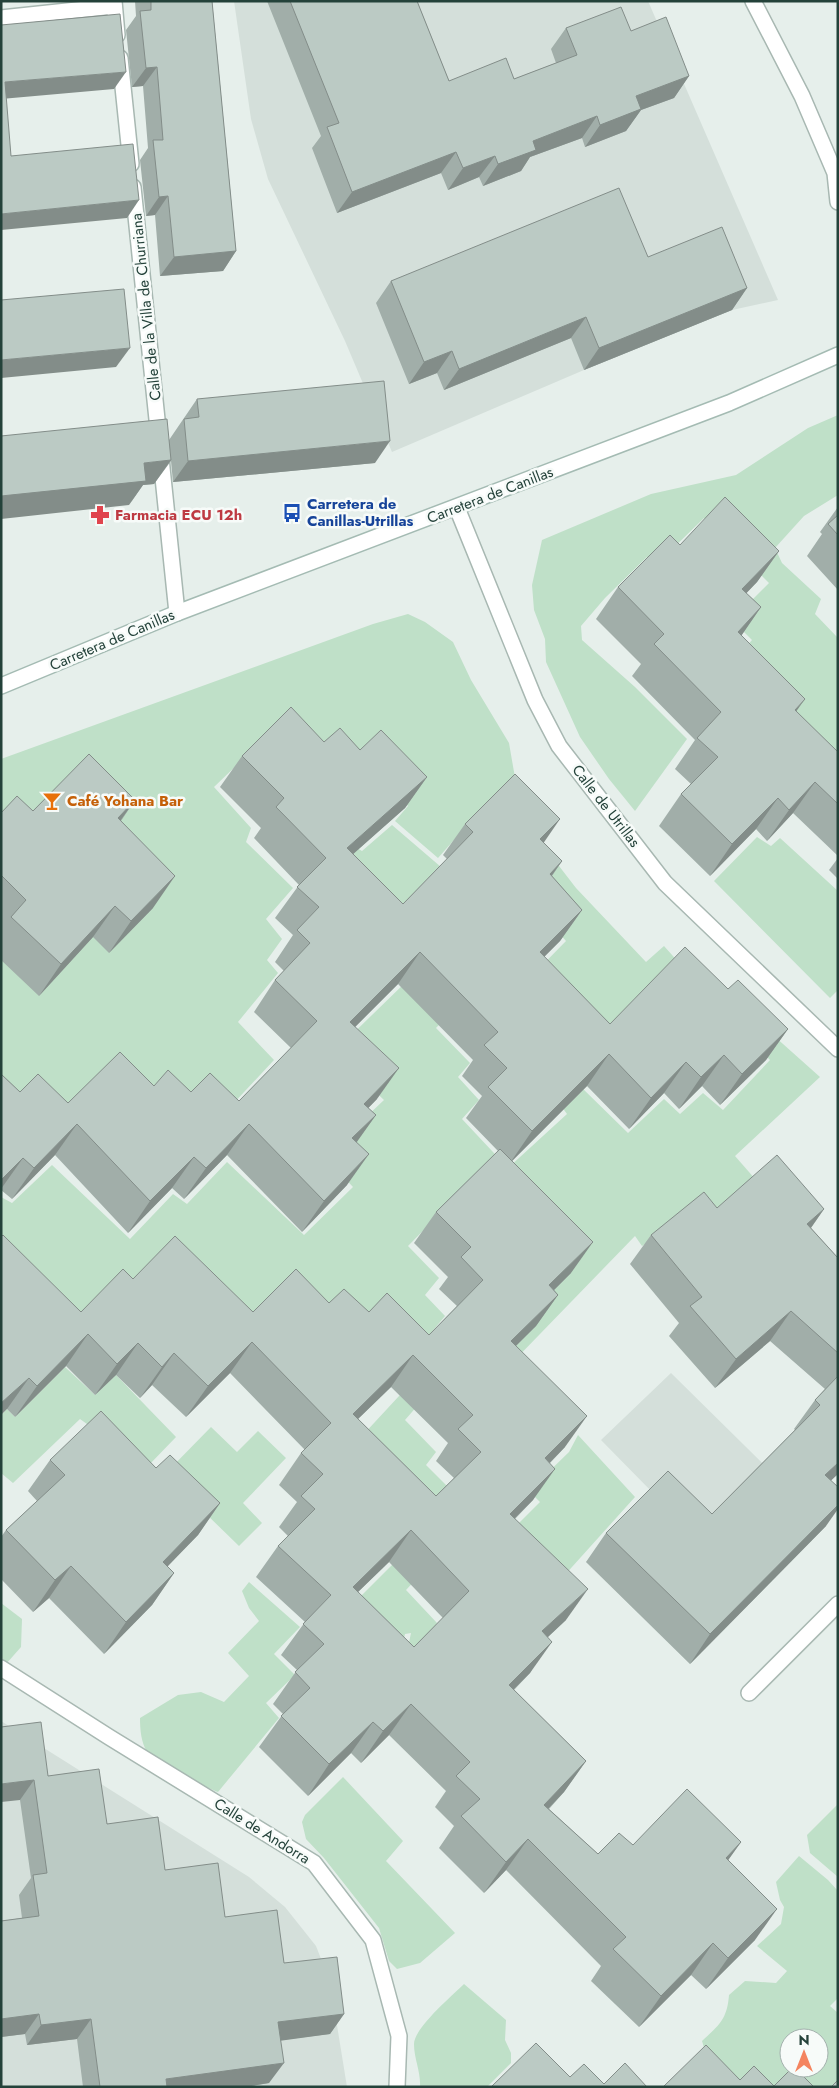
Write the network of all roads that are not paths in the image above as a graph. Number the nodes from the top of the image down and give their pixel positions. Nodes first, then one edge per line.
1 (753, 1) edge
2 (114, 4) edge
3 (1, 18) edge
4 (838, 202) edge
5 (838, 355) edge
6 (457, 508) junction
7 (177, 613) junction
8 (1, 686) edge
9 (838, 1049) edge
10 (838, 1604) edge
11 (1, 1668) edge
12 (749, 1693) dead end
13 (397, 2087) edge

1 - 4 street
2 - 3 street
2 - 7 street, Calle de la Villa de Churriana
5 - 6 street, Carretera de Canillas
6 - 7 street, Carretera de Canillas
6 - 9 street, Calle de Utrillas
7 - 8 street, Carretera de Canillas
10 - 12 street
11 - 13 street, Calle de Andorra

